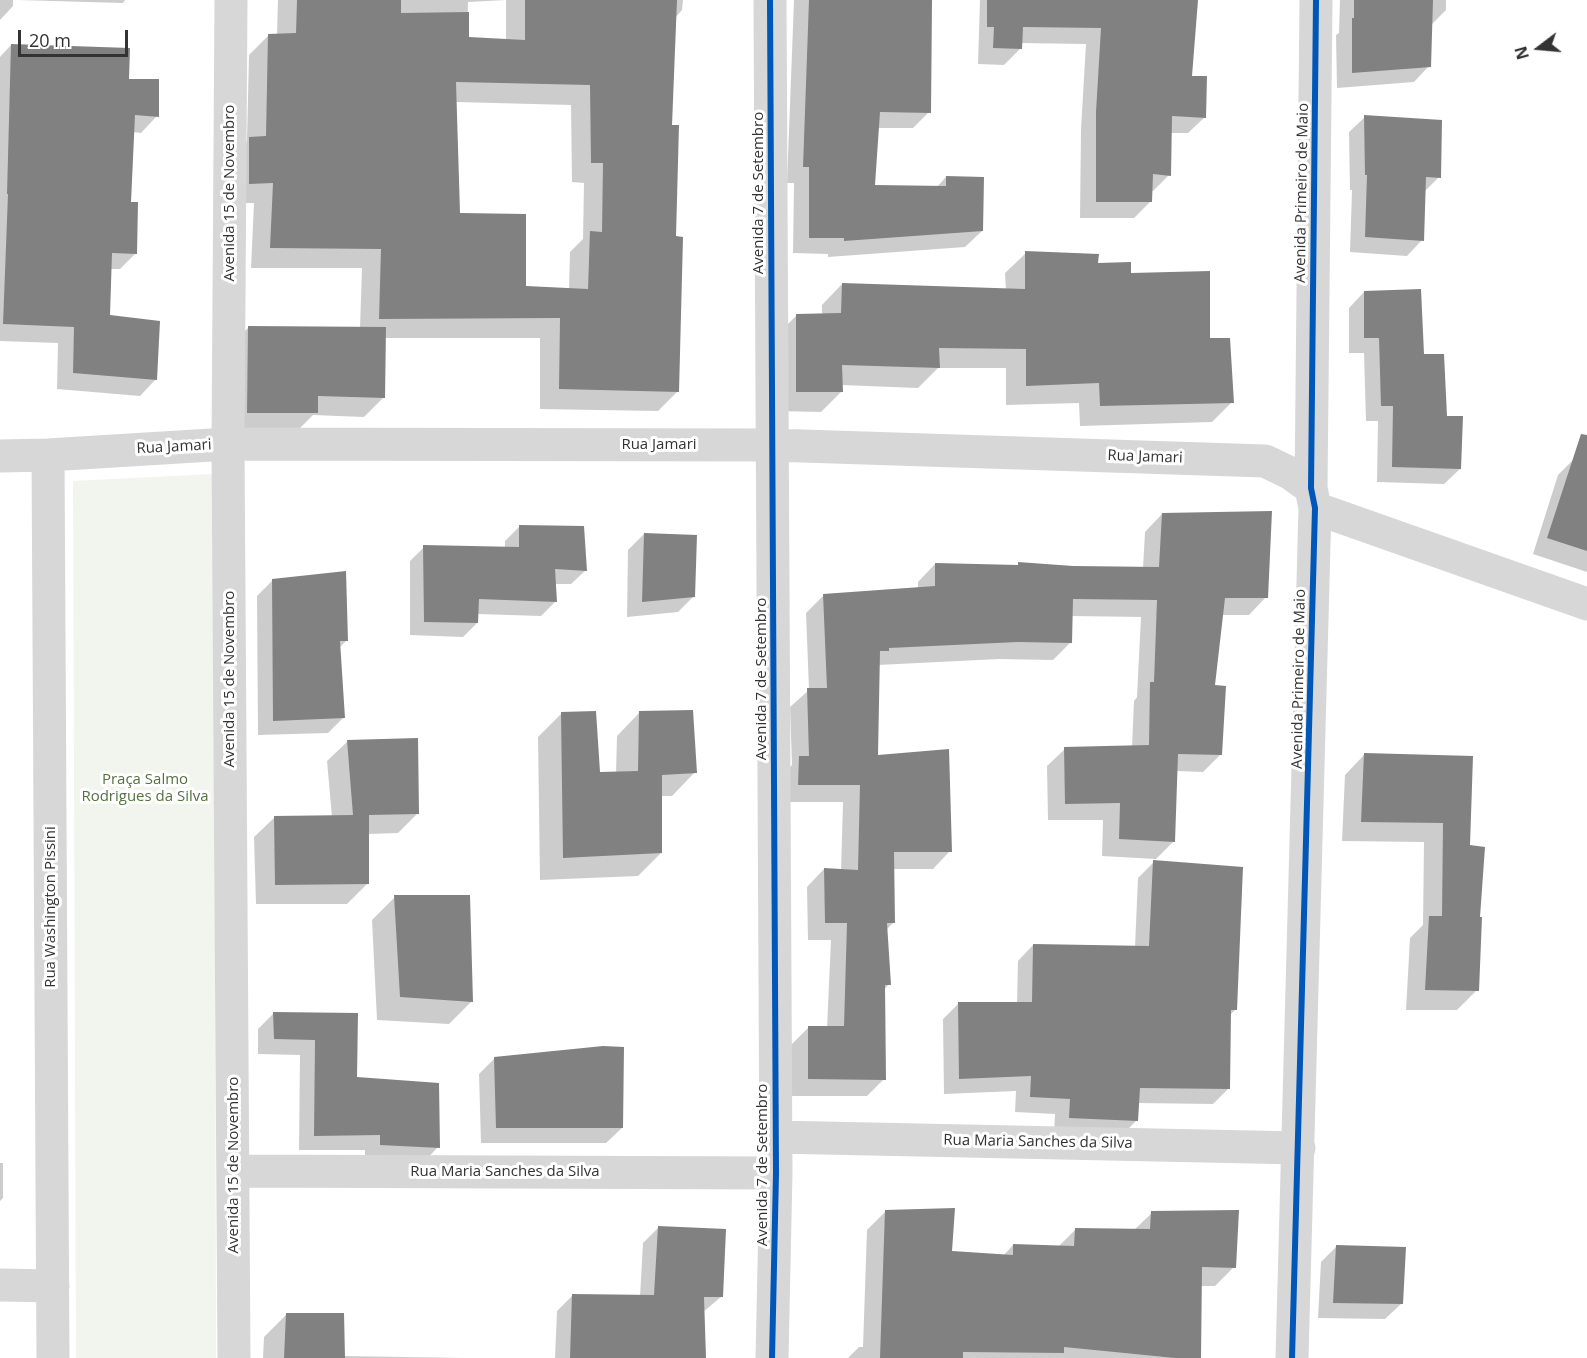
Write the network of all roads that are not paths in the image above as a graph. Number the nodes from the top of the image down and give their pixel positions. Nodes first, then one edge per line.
1 (231, 0) edge
2 (770, 0) edge
3 (1316, 0) edge
4 (228, 444) junction
5 (772, 445) junction
6 (48, 455) junction
7 (0, 456) edge
8 (1313, 498) junction
9 (1587, 603) edge
10 (776, 1137) junction
11 (1299, 1148) junction
12 (234, 1172) junction
13 (776, 1173) junction
14 (0, 1285) edge
15 (53, 1286) junction
16 (53, 1358) edge
17 (234, 1358) edge
18 (772, 1358) edge
19 (1292, 1358) edge

1 - 4 street, Avenida 15 de Novembro
2 - 5 street, Avenida 7 de Setembro
3 - 8 street, Avenida Primeiro de Maio
4 - 5 street, Rua Jamari
4 - 6 street, Rua Jamari
4 - 12 street, Avenida 15 de Novembro
5 - 8 street, Rua Jamari
5 - 10 street, Avenida 7 de Setembro
6 - 7 street, Rua Jamari
6 - 15 street, Rua Washington Pissini
8 - 9 street, Rua Jamari
8 - 11 street, Avenida Primeiro de Maio
10 - 11 street, Rua Maria Sanches da Silva
10 - 13 street, Avenida 7 de Setembro
11 - 19 street, Avenida Primeiro de Maio
12 - 13 street, Rua Maria Sanches da Silva
12 - 17 street, Avenida 15 de Novembro
13 - 18 street, Avenida 7 de Setembro
14 - 15 street
15 - 16 street, Rua Washington Pissini

